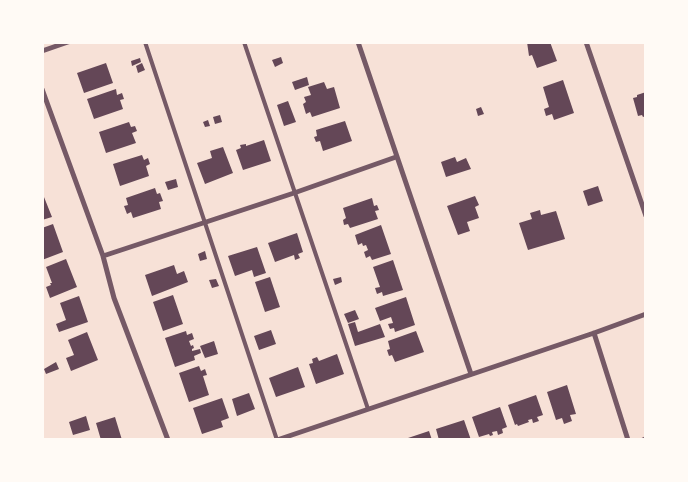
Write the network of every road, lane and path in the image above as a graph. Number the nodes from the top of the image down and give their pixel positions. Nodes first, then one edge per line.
1 (68, 42) edge
2 (145, 42) edge
3 (244, 42) edge
4 (358, 42) edge
5 (586, 42) edge
6 (42, 51) edge
7 (42, 89) edge
8 (396, 157) junction
9 (294, 194) junction
10 (646, 216) edge
11 (206, 222) junction
12 (104, 256) junction
13 (646, 314) edge
14 (594, 333) junction
15 (471, 374) junction
16 (368, 409) junction
17 (646, 438) edge
18 (168, 440) edge
19 (277, 440) edge
20 (628, 440) edge
21 (642, 440) edge

1 - 6 street
2 - 11 lane
3 - 9 lane
4 - 8 street
5 - 10 street
7 - 12 street
8 - 9 street
8 - 15 street
9 - 11 street
9 - 16 lane
11 - 12 street
11 - 19 lane
12 - 18 street
13 - 14 street
14 - 15 street
14 - 20 street
15 - 16 street
16 - 19 street
17 - 21 lane

